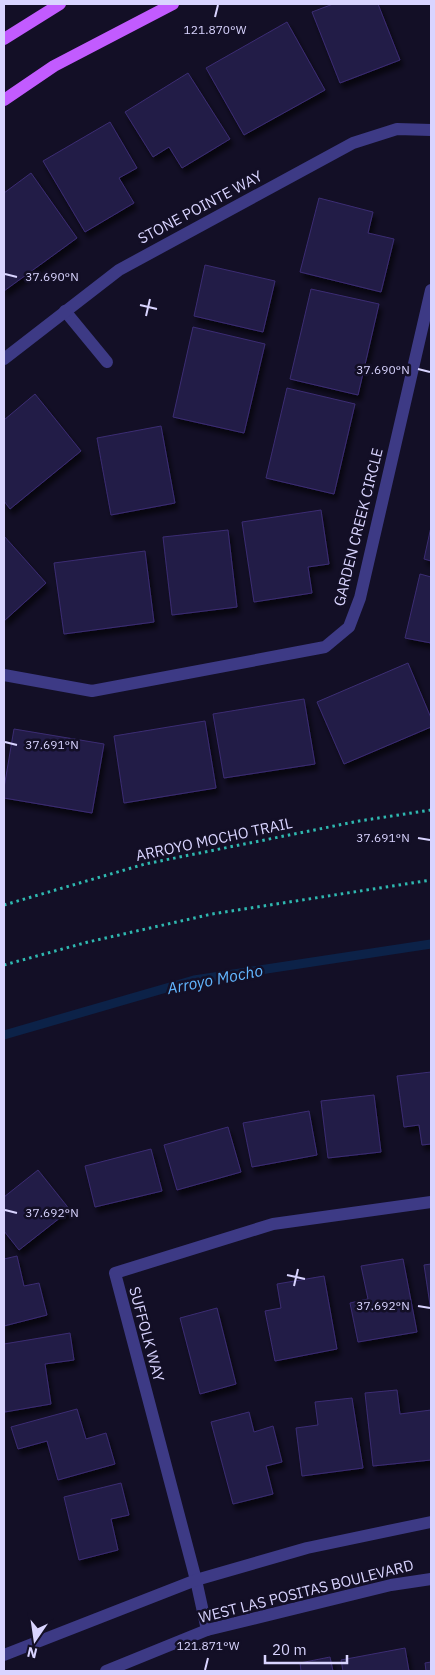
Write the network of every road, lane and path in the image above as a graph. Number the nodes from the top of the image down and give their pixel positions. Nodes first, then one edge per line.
1 (60, 4) edge
2 (173, 4) edge
3 (4, 39) edge
4 (4, 100) edge
5 (431, 130) edge
6 (431, 290) edge
7 (65, 311) junction
8 (4, 359) edge
9 (107, 362) dead end
10 (4, 675) edge
11 (431, 810) edge
12 (431, 880) edge
13 (4, 905) edge
14 (4, 965) edge
15 (431, 1202) edge
16 (431, 1522) edge
17 (431, 1579) edge
18 (196, 1580) junction
19 (207, 1630) junction
20 (4, 1655) edge
21 (106, 1671) edge

1 - 3 main road
2 - 4 main road
5 - 7 street, STONE POINTE WAY
6 - 10 street, GARDEN CREEK CIRCLE
7 - 8 street, STONE POINTE WAY
7 - 9 street
11 - 13 path, ARROYO MOCHO TRAIL
12 - 14 path
15 - 18 street, SUFFOLK WAY
16 - 18 street
17 - 19 street, WEST LAS POSITAS BOULEVARD
18 - 19 street, SUFFOLK WAY
18 - 20 street
19 - 21 street, WEST LAS POSITAS BOULEVARD

